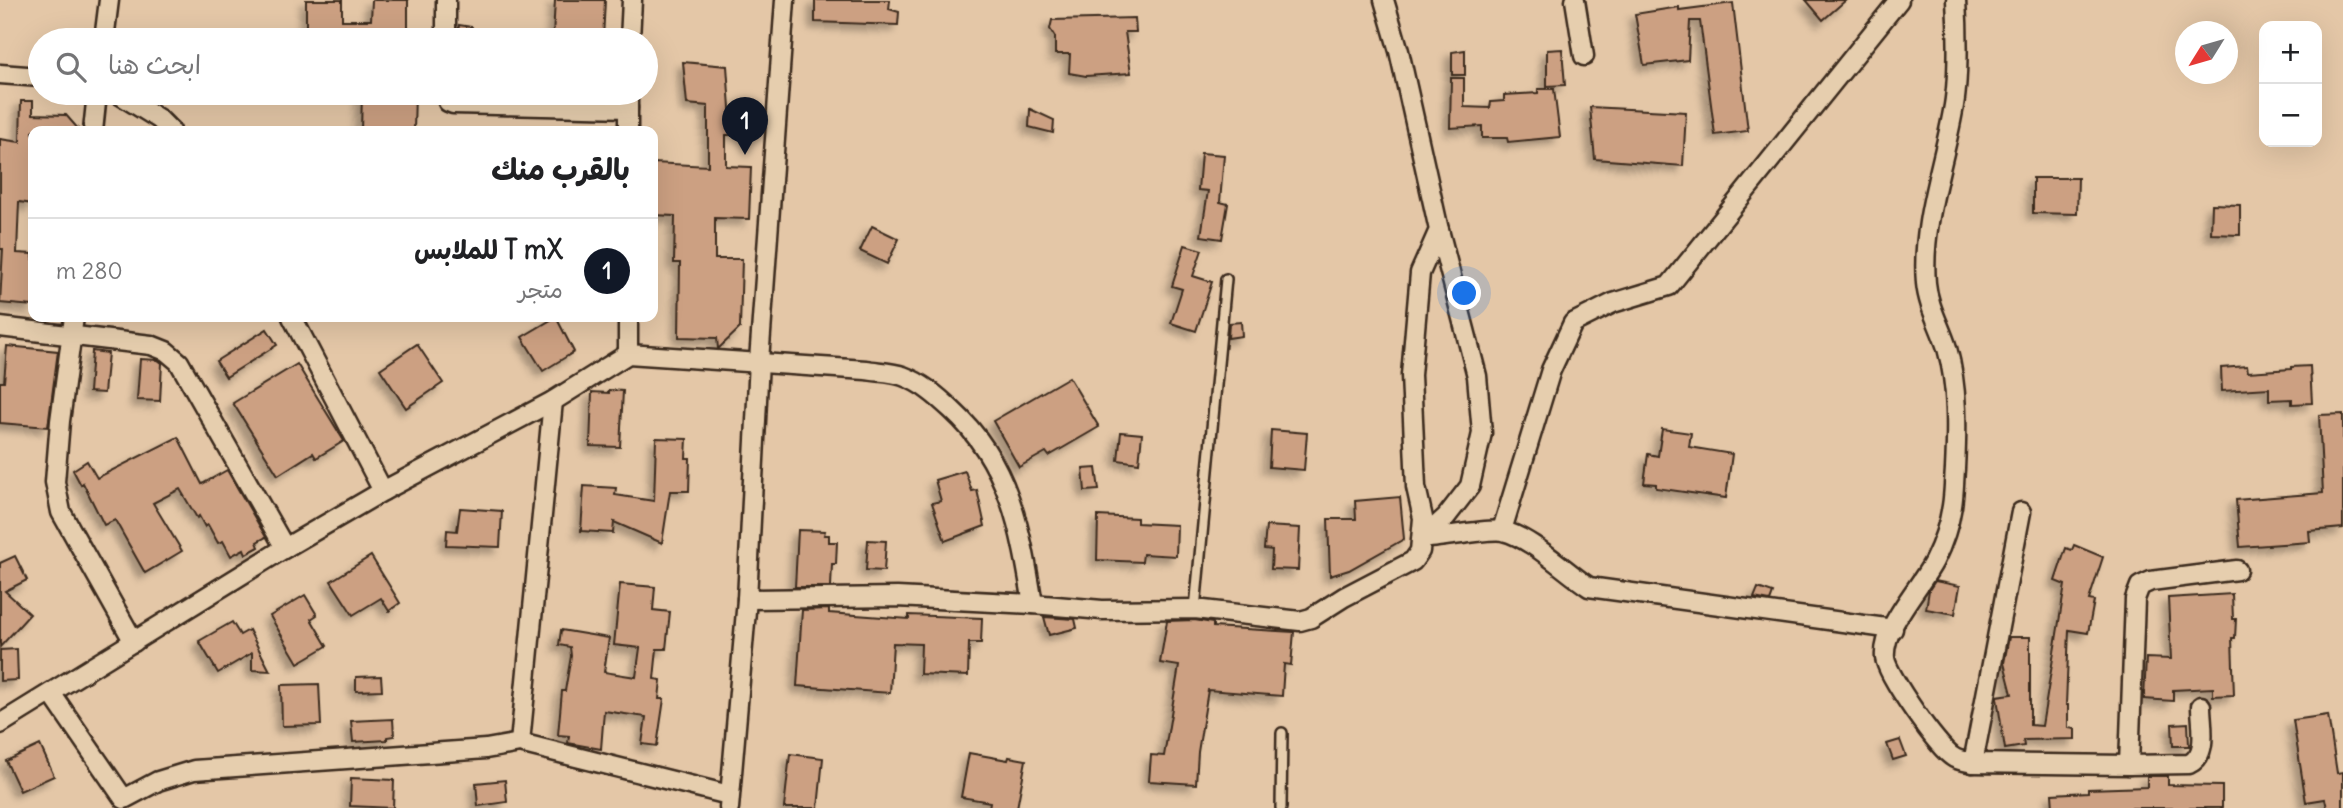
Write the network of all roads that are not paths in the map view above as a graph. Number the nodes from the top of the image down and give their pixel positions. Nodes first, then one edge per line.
1 (109, 0) edge
2 (446, 0) edge
3 (632, 0) edge
4 (785, 0) edge
5 (1384, 0) edge
6 (1575, 0) edge
7 (1899, 0) edge
8 (1956, 0) edge
9 (105, 28) edge
10 (446, 28) edge
11 (631, 28) edge
12 (1584, 55) dead end
13 (0, 74) edge
14 (28, 76) edge
15 (96, 105) edge
16 (136, 105) edge
17 (628, 105) edge
18 (94, 126) edge
19 (166, 126) edge
20 (628, 126) edge
21 (1439, 230) junction
22 (1226, 279) dead end
23 (74, 322) edge
24 (295, 322) edge
25 (628, 322) edge
26 (0, 327) edge
27 (72, 337) junction
28 (628, 354) junction
29 (758, 361) junction
30 (553, 401) junction
31 (383, 491) junction
32 (2021, 512) dead end
33 (1502, 530) junction
34 (1422, 539) junction
35 (285, 548) junction
36 (2237, 570) dead end
37 (747, 599) junction
38 (1033, 604) junction
39 (1195, 609) junction
40 (1893, 629) junction
41 (134, 642) junction
42 (51, 693) junction
43 (2201, 706) dead end
44 (0, 724) edge
45 (1282, 733) dead end
46 (520, 743) junction
47 (1973, 763) junction
48 (2129, 765) junction
49 (729, 801) edge
50 (1281, 808) edge

1 - 9 street
2 - 10 street
3 - 11 street
4 - 29 street
5 - 21 street
6 - 12 street
7 - 33 street
8 - 40 street
13 - 14 street
15 - 18 street
16 - 19 street
17 - 20 street
21 - 34 street
21 - 34 street
22 - 39 lane
23 - 27 street
24 - 31 street
25 - 28 street
26 - 27 street
27 - 35 street
27 - 41 street
28 - 29 street
28 - 30 street
29 - 37 street
29 - 38 street
30 - 31 street
30 - 46 street
31 - 35 street
32 - 47 street
33 - 34 street
33 - 40 street
34 - 39 street
35 - 41 street
36 - 48 street
37 - 38 street
37 - 49 street
38 - 39 street
40 - 47 street
41 - 42 street
42 - 44 street
42 - 46 street
43 - 48 street
45 - 50 lane
46 - 49 street
47 - 48 street

